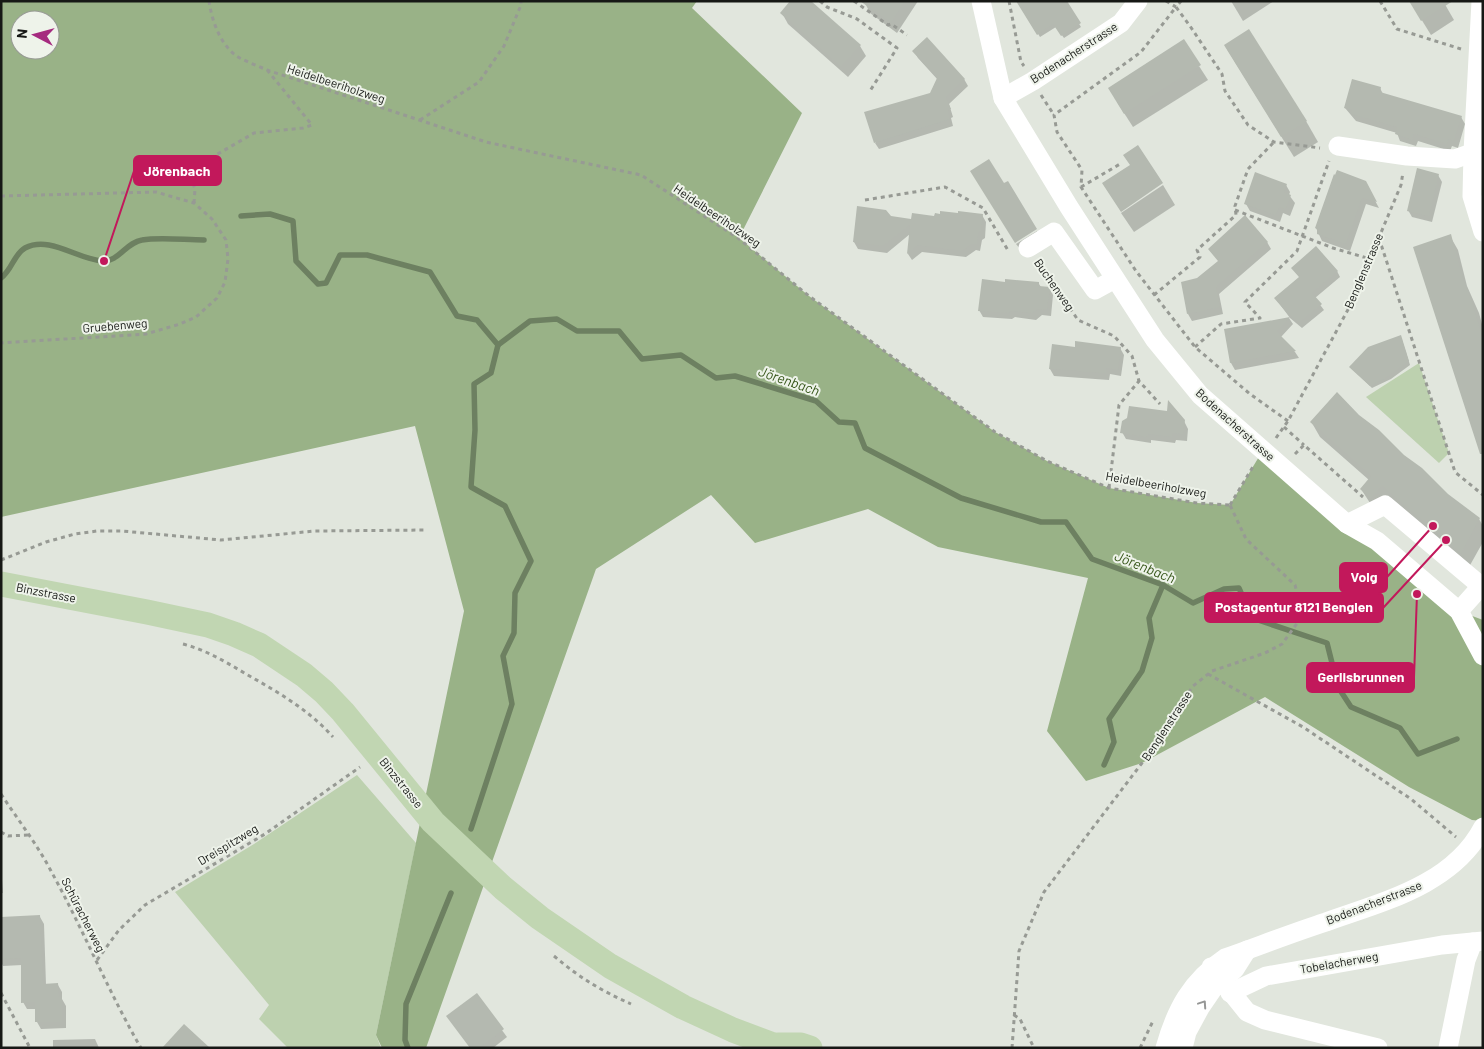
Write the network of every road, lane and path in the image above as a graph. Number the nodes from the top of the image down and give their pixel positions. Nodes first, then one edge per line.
1 (209, 1) edge
2 (520, 1) edge
3 (820, 1) edge
4 (854, 1) edge
5 (982, 1) edge
6 (1009, 1) edge
7 (1138, 1) edge
8 (1166, 1) edge
9 (1181, 1) edge
10 (1380, 1) edge
11 (1481, 1) edge
12 (1176, 7) junction
13 (907, 35) dead end
14 (1461, 49) dead end
15 (267, 70) junction
16 (1033, 81) junction
17 (870, 91) dead end
18 (1004, 98) junction
19 (420, 121) junction
20 (1274, 142) junction
21 (1336, 146) junction
22 (1478, 151) edge
23 (1407, 156) junction
24 (1120, 164) dead end
25 (1081, 187) junction
26 (1, 196) edge
27 (1064, 199) junction
28 (865, 200) dead end
29 (194, 203) junction
30 (1235, 210) junction
31 (1483, 232) edge
32 (1302, 236) junction
33 (1379, 237) junction
34 (1028, 248) junction
35 (1370, 258) junction
36 (1114, 279) junction
37 (1154, 295) junction
38 (1, 343) edge
39 (1195, 347) junction
40 (1139, 381) junction
41 (1160, 404) dead end
42 (1288, 421) junction
43 (1284, 427) junction
44 (1275, 438) dead end
45 (1304, 445) junction
46 (1256, 460) dead end
47 (1283, 468) junction
48 (1109, 488) junction
49 (1483, 495) edge
50 (1230, 505) junction
51 (1376, 509) junction
52 (1347, 524) junction
53 (427, 530) dead end
54 (1, 560) edge
55 (1, 584) edge
56 (1482, 585) edge
57 (1459, 611) junction
58 (182, 643) dead end
59 (1483, 656) edge
60 (1208, 674) junction
61 (334, 738) dead end
62 (353, 760) dead end
63 (368, 766) junction
64 (1, 794) edge
65 (4, 799) junction
66 (1, 804) edge
67 (1482, 830) edge
68 (1, 832) edge
69 (28, 835) junction
70 (1468, 848) junction
71 (1478, 942) edge
72 (550, 952) dead end
73 (97, 960) junction
74 (1221, 980) junction
75 (1, 993) edge
76 (638, 1008) dead end
77 (1013, 1015) junction
78 (779, 1047) edge
79 (30, 1048) edge
80 (141, 1048) edge
81 (810, 1048) edge
82 (1012, 1048) edge
83 (1034, 1048) edge
84 (1164, 1048) edge
85 (1183, 1048) edge
86 (1378, 1048) edge
87 (1448, 1048) edge

1 - 15 path, Heidelbeeriholzweg
2 - 19 path
3 - 17 path
4 - 13 path
5 - 18 street, Bodenacherstrasse
6 - 16 path
7 - 16 street, Bodenacherstrasse
8 - 12 path
9 - 12 path
10 - 14 path
11 - 22 street
12 - 20 path
12 - 25 path
15 - 19 path, Heidelbeeriholzweg
15 - 29 path
16 - 18 street, Bodenacherstrasse
18 - 27 street, Bodenacherstrasse
19 - 48 path, Heidelbeeriholzweg
20 - 21 path
20 - 30 path
21 - 23 street
21 - 32 path
22 - 23 street
22 - 31 street
23 - 33 path, Benglenstrasse
24 - 25 path
25 - 27 path
25 - 37 path
26 - 29 path, Gruebenweg
27 - 36 street, Bodenacherstrasse
28 - 34 path, Buchenweg
29 - 38 path, Gruebenweg
30 - 32 path
30 - 37 path
32 - 35 path
32 - 39 path
33 - 35 path, Benglenstrasse
33 - 49 path
34 - 36 street, Buchenweg
34 - 40 path, Buchenweg
35 - 42 path, Benglenstrasse
36 - 47 street, Bodenacherstrasse
37 - 39 path
39 - 42 path
40 - 41 path, Buchenweg
40 - 48 path
42 - 43 path, Benglenstrasse
43 - 44 path, Benglenstrasse
43 - 45 path
45 - 47 path
45 - 51 path
46 - 50 path
47 - 52 street, Bodenacherstrasse
48 - 50 path, Heidelbeeriholzweg
50 - 60 path, Benglenstrasse
51 - 52 street
51 - 56 street
52 - 57 street, Bodenacherstrasse
53 - 54 path
55 - 63 main road, Binzstrasse
56 - 57 street
57 - 59 street, Bodenacherstrasse
58 - 61 path
60 - 70 path
60 - 77 path, Benglenstrasse
62 - 63 path
63 - 73 path, Dreispitzweg
63 - 78 main road, Binzstrasse
64 - 65 path, Schüracherweg
65 - 66 path
65 - 69 path, Schüracherweg
67 - 70 street, Bodenacherstrasse
68 - 69 path
69 - 73 path, Schüracherweg
70 - 74 street, Bodenacherstrasse
71 - 74 street, Tobelacherweg
71 - 87 street
72 - 76 path
73 - 80 path, Schüracherweg
74 - 84 street, Bodenacherstrasse
85 -> 74 street, Bodenacherstrasse
74 - 86 street
75 - 79 path
77 - 82 path, Benglenstrasse
77 - 83 path
78 - 81 main road, Binzstrasse

